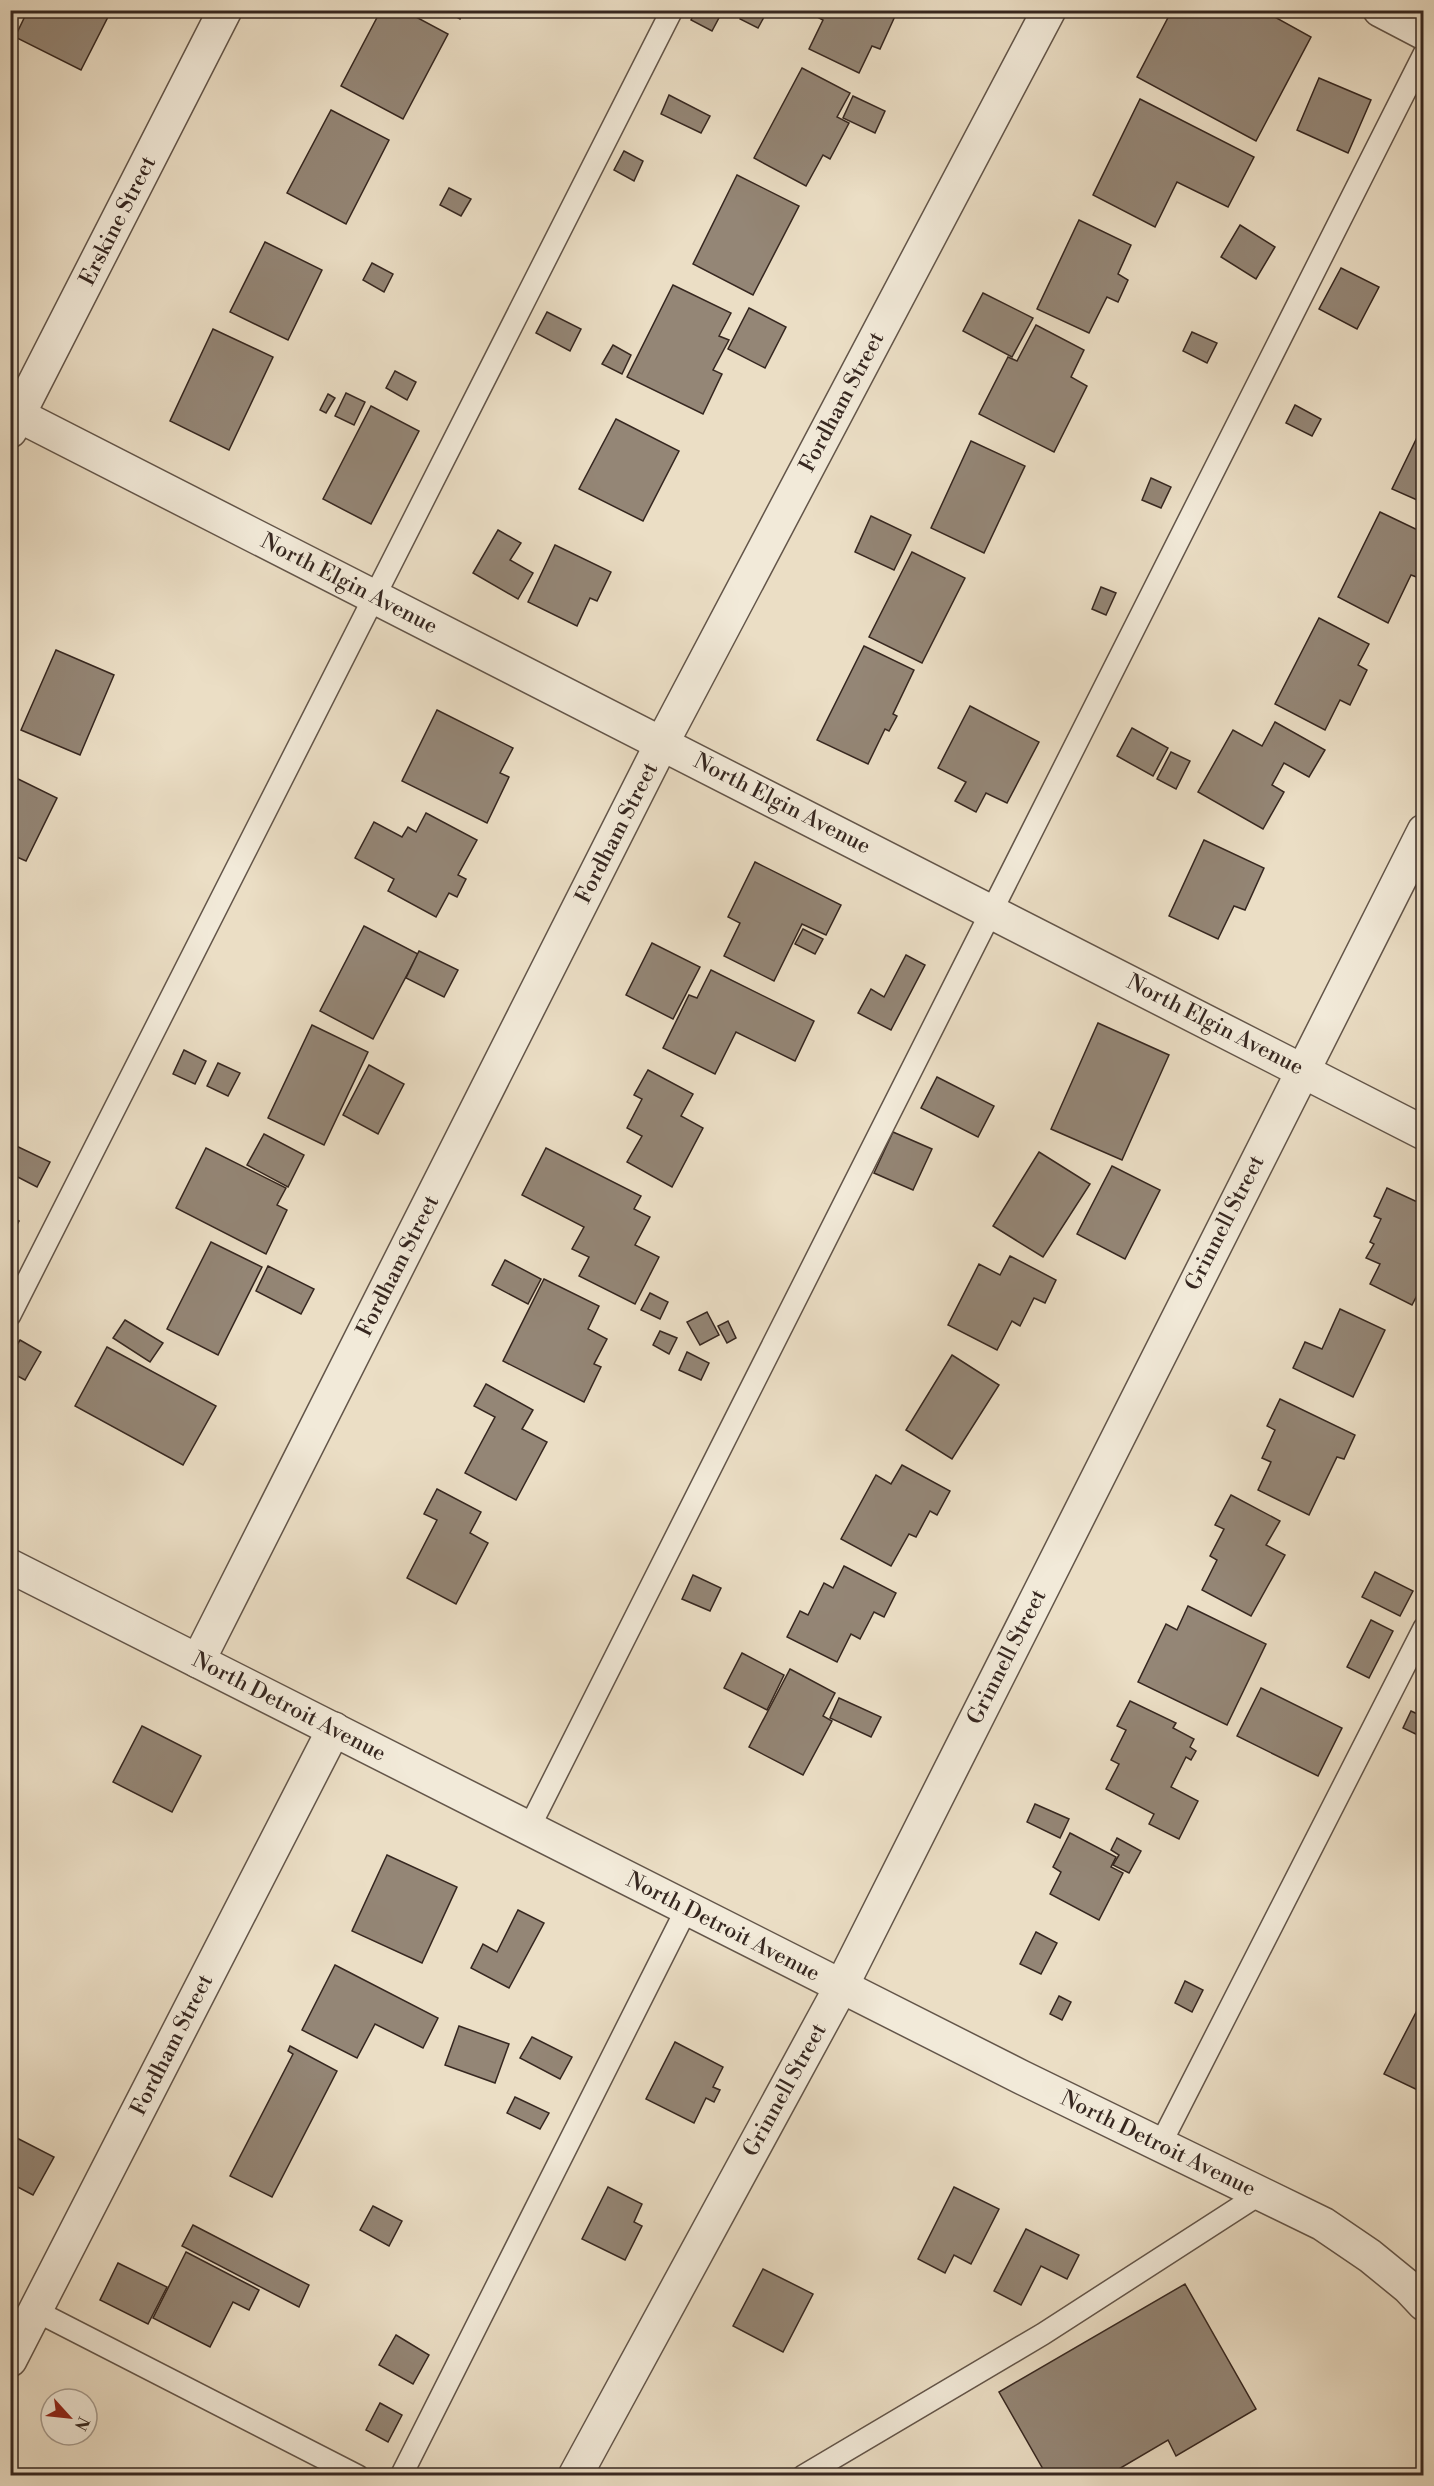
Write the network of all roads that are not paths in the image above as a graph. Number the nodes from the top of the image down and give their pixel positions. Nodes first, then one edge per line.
1 (225, 10) edge
2 (672, 10) edge
3 (1048, 10) edge
4 (1380, 10) edge
5 (1424, 33) edge
6 (1424, 54) edge
7 (13, 419) edge
8 (374, 597) junction
9 (662, 743) junction
10 (1424, 831) edge
11 (991, 911) junction
12 (1303, 1070) junction
13 (1424, 1133) edge
14 (10, 1315) edge
15 (10, 1566) edge
16 (1424, 1628) edge
17 (198, 1661) junction
18 (334, 1730) junction
19 (529, 1828) junction
20 (687, 1908) junction
21 (841, 1986) junction
22 (1160, 2145) junction
23 (1260, 2193) junction
24 (1424, 2304) edge
25 (36, 2311) junction
26 (10, 2360) edge
27 (358, 2475) edge
28 (401, 2475) edge
29 (575, 2475) edge
30 (803, 2475) edge

1 - 7 street, Erskine Street
2 - 8 lane
3 - 9 street, Fordham Street
4 - 5 street
6 - 11 lane
7 - 8 street, North Elgin Avenue
8 - 9 street, North Elgin Avenue
8 - 14 lane
9 - 11 street, North Elgin Avenue
9 - 17 street, Fordham Street
10 - 12 street, Grinnell Street
11 - 12 street, North Elgin Avenue
11 - 19 lane
12 - 13 street, North Elgin Avenue
12 - 21 street, Grinnell Street
15 - 17 street, North Detroit Avenue
16 - 22 lane
17 - 18 street, North Detroit Avenue
18 - 19 street, North Detroit Avenue
18 - 25 street, Fordham Street
19 - 20 street, North Detroit Avenue
20 - 21 street, North Detroit Avenue
20 - 28 lane
21 - 22 street, North Detroit Avenue
21 - 29 street, Grinnell Street
22 - 23 street, North Detroit Avenue
23 - 24 street, North Detroit Avenue
23 - 30 lane
25 - 26 street, Fordham Street
25 - 27 lane

